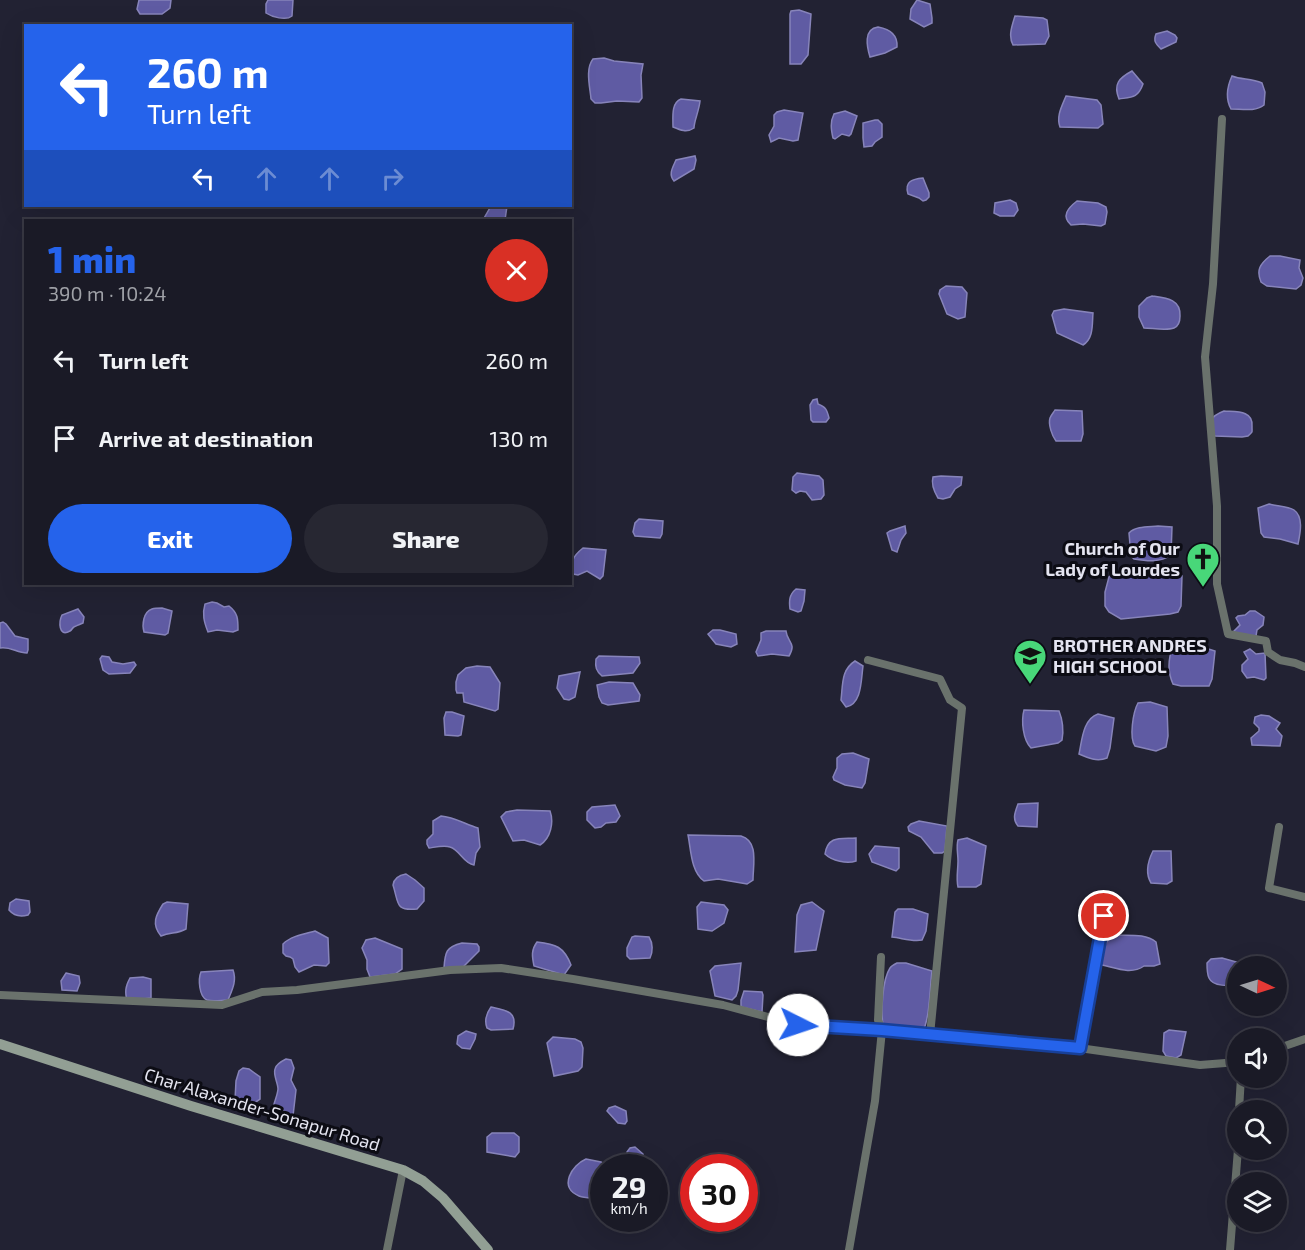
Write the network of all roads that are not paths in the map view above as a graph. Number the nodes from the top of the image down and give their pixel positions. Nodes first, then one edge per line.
1 (1222, 119) dead end
2 (868, 660) dead end
3 (1305, 667) edge
4 (1279, 827) dead end
5 (1305, 897) edge
6 (1104, 916) dead end
7 (881, 957) dead end
8 (0, 995) edge
9 (882, 1030) junction
10 (930, 1035) junction
11 (1305, 1039) edge
12 (0, 1044) edge
13 (1287, 1045) edge
14 (1080, 1048) junction
15 (1227, 1063) edge
16 (1237, 1160) edge
17 (403, 1170) junction
18 (387, 1250) edge
19 (488, 1250) edge
20 (849, 1250) edge
21 (1230, 1250) edge

1 - 3 street
2 - 10 street
4 - 5 street
6 - 14 street
7 - 9 street
8 - 9 street
9 - 10 street
9 - 20 street
10 - 14 street
11 - 13 street
12 - 17 main road, Char Alaxander-Sonapur Road
14 - 15 street
16 - 21 street
17 - 18 street
17 - 19 main road, Char Alaxander-Sonapur Road

